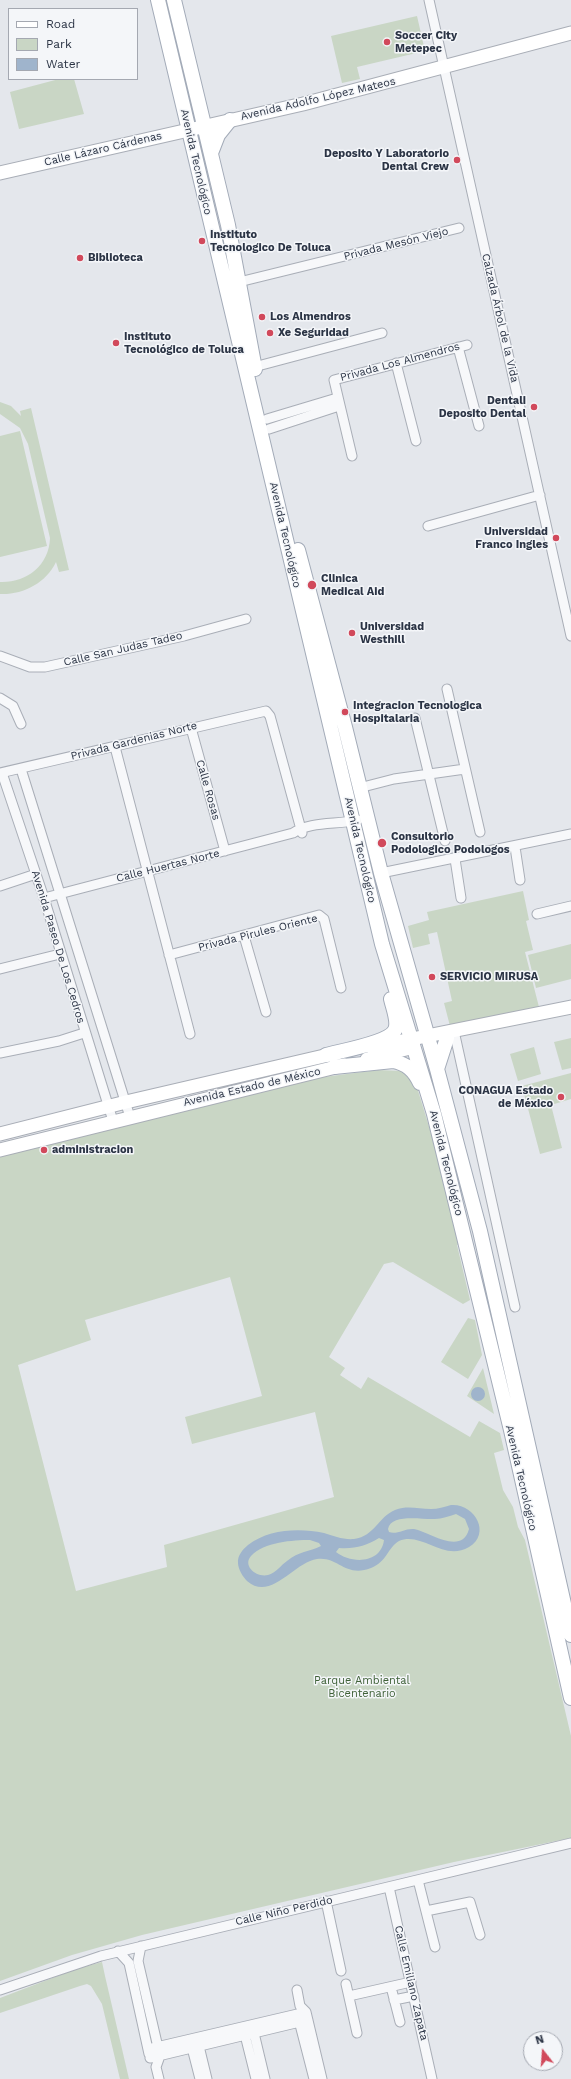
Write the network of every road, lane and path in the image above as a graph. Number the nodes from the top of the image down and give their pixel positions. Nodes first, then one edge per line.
1 (158, 0) edge
2 (174, 0) edge
3 (429, 0) edge
4 (571, 33) edge
5 (571, 40) edge
6 (190, 63) junction
7 (173, 66) junction
8 (443, 68) junction
9 (230, 120) junction
10 (206, 126) junction
11 (187, 129) junction
12 (211, 153) junction
13 (0, 173) edge
14 (228, 225) junction
15 (459, 228) dead end
16 (212, 230) junction
17 (239, 282) junction
18 (382, 333) dead end
19 (396, 363) junction
20 (254, 367) junction
21 (338, 402) junction
22 (273, 422) junction
23 (479, 426) dead end
24 (416, 441) dead end
25 (352, 456) dead end
26 (540, 495) junction
27 (428, 526) dead end
28 (246, 619) dead end
29 (571, 636) edge
30 (0, 656) edge
31 (447, 689) dead end
32 (0, 698) edge
33 (414, 718) dead end
34 (21, 724) dead end
35 (190, 728) junction
36 (115, 747) junction
37 (21, 769) junction
38 (465, 769) junction
39 (1, 773) edge
40 (428, 776) junction
41 (359, 788) junction
42 (360, 819) junction
43 (298, 832) junction
44 (480, 832) dead end
45 (571, 834) edge
46 (445, 841) dead end
47 (515, 847) junction
48 (225, 851) junction
49 (455, 859) junction
50 (148, 871) junction
51 (380, 873) junction
52 (36, 874) junction
53 (520, 880) dead end
54 (0, 886) edge
55 (61, 893) junction
56 (44, 898) junction
57 (461, 898) dead end
58 (571, 906) edge
59 (537, 914) dead end
60 (244, 936) junction
61 (382, 944) junction
62 (60, 954) junction
63 (169, 955) junction
64 (0, 969) edge
65 (341, 988) dead end
66 (571, 1007) edge
67 (266, 1012) dead end
68 (84, 1033) junction
69 (190, 1034) dead end
70 (452, 1035) junction
71 (428, 1040) junction
72 (413, 1044) junction
73 (0, 1053) edge
74 (326, 1055) junction
75 (334, 1067) junction
76 (437, 1069) junction
77 (126, 1102) junction
78 (108, 1106) junction
79 (434, 1114) junction
80 (130, 1117) junction
81 (58, 1119) junction
82 (112, 1121) junction
83 (41, 1123) junction
84 (0, 1134) edge
85 (59, 1136) junction
86 (41, 1140) junction
87 (0, 1150) edge
88 (516, 1308) dead end
89 (571, 1635) edge
90 (571, 1698) edge
91 (571, 1843) edge
92 (418, 1880) junction
93 (389, 1887) junction
94 (326, 1901) junction
95 (426, 1911) junction
96 (480, 1935) dead end
97 (141, 1946) junction
98 (435, 1947) dead end
99 (118, 1951) junction
100 (136, 1971) junction
101 (341, 1971) dead end
102 (411, 1982) junction
103 (346, 1984) dead end
104 (391, 1987) junction
105 (0, 1990) edge
106 (297, 1990) dead end
107 (349, 1996) junction
108 (414, 1996) junction
109 (394, 2000) junction
110 (302, 2015) junction
111 (400, 2022) dead end
112 (357, 2033) dead end
113 (250, 2034) junction
114 (222, 2036) junction
115 (195, 2047) junction
116 (159, 2051) junction
117 (149, 2054) junction
118 (156, 2067) junction
119 (158, 2079) edge
120 (200, 2079) edge
121 (207, 2079) edge
122 (256, 2079) edge
123 (265, 2079) edge
124 (314, 2079) edge
125 (322, 2079) edge
126 (432, 2079) edge

1 - 7 main road, Avenida Tecnológico
2 - 6 main road, Avenida Tecnológico
3 - 8 street, Calzada Árbol de la Vida
4 - 8 main road, Avenida Adolfo López Mateos
5 - 8 main road, Avenida Adolfo López Mateos
6 - 7 main road
6 - 10 main road, Avenida Tecnológico
7 - 11 main road, Avenida Tecnológico
8 - 9 main road, Avenida Adolfo López Mateos
8 - 26 street, Calzada Árbol de la Vida
9 - 10 main road, Avenida Adolfo López Mateos
9 - 12 main road
10 - 11 main road, Calle Lázaro Cárdenas
10 - 12 main road, Avenida Tecnológico
11 - 13 main road, Calle Lázaro Cárdenas
11 - 16 main road, Avenida Tecnológico
12 - 14 main road, Avenida Tecnológico
14 - 16 main road
14 - 17 main road, Avenida Tecnológico
15 - 17 street, Privada Mesón Viejo
16 - 42 main road, Avenida Tecnológico
17 - 20 main road, Avenida Tecnológico
18 - 20 street
19 - 21 street, Privada Los Almendros
19 - 23 street, Privada Los Almendros
19 - 24 street
20 - 22 main road, Avenida Tecnológico
21 - 22 street, Privada Los Almendros
21 - 25 street
22 - 41 main road, Avenida Tecnológico
26 - 27 street
26 - 29 street, Calzada Árbol de la Vida
28 - 30 street, Calle San Judas Tadeo
31 - 38 street
32 - 34 street
33 - 40 street
35 - 36 street, Privada Gardenias Norte
35 - 43 street, Privada Gardenias Norte
35 - 48 street, Calle Rosas
36 - 37 street, Privada Gardenias Norte
36 - 50 street
37 - 39 street, Privada Gardenias Norte
37 - 55 street, Avenida Paseo De Los Cedros
38 - 40 street
38 - 44 street
39 - 52 street, Avenida Paseo De Los Cedros
40 - 41 street
40 - 46 street
41 - 42 main road, Avenida Tecnológico
42 - 43 street, Calle Huertas Norte
42 - 51 main road, Avenida Tecnológico
42 - 61 main road, Avenida Tecnológico
43 - 48 street, Calle Huertas Norte
45 - 47 street
47 - 49 street
47 - 53 street
48 - 50 street, Calle Huertas Norte
49 - 51 street
49 - 57 street
50 - 55 street, Calle Huertas Norte
50 - 63 street
51 - 71 main road, Avenida Tecnológico
52 - 54 street
52 - 56 street, Avenida Paseo De Los Cedros
55 - 56 street, Calle Huertas Norte
55 - 77 street, Avenida Paseo De Los Cedros
56 - 62 street, Avenida Paseo De Los Cedros
58 - 59 street
60 - 63 street, Privada Pirules Oriente
60 - 65 street, Privada Pirules Oriente
60 - 67 street
61 - 72 main road, Avenida Tecnológico
61 - 74 main road
62 - 64 street
62 - 68 street, Avenida Paseo De Los Cedros
63 - 69 street
66 - 70 main road, Avenida Estado de México
68 - 73 street
68 - 78 street, Avenida Paseo De Los Cedros
70 - 71 main road, Avenida Estado de México
70 - 76 main road
70 - 88 street
71 - 72 main road, Avenida Estado de México
71 - 76 main road, Avenida Tecnológico
72 - 74 main road, Avenida Estado de México
72 - 75 main road, Avenida Estado de México
72 - 79 main road, Avenida Tecnológico
74 - 77 main road, Avenida Estado de México
75 - 79 main road
75 - 80 main road, Avenida Estado de México
76 - 89 main road, Avenida Tecnológico
77 - 78 main road, Avenida Estado de México
77 - 80 street, Avenida Paseo De Los Cedros
78 - 81 main road, Avenida Estado de México
78 - 82 street, Avenida Paseo De Los Cedros
79 - 90 main road, Avenida Tecnológico
80 - 82 main road, Avenida Estado de México
81 - 83 main road, Avenida Estado de México
81 - 85 main road
82 - 85 main road, Avenida Estado de México
83 - 84 main road, Avenida Estado de México
83 - 86 main road
85 - 86 main road, Avenida Estado de México
86 - 87 main road, Avenida Estado de México
91 - 92 street, Calle Niño Perdido
92 - 93 street, Calle Niño Perdido
92 - 95 street
93 - 94 street, Calle Niño Perdido
93 - 102 street, Calle Emiliano Zapata
94 - 97 street, Calle Niño Perdido
94 - 101 street
95 - 96 street
95 - 98 street
97 - 99 street, Calle Niño Perdido
97 - 100 street
99 - 100 street
99 - 105 street, Calle Niño Perdido
100 - 116 street
100 - 117 street
102 - 104 street
102 - 108 street, Calle Emiliano Zapata
103 - 107 street
104 - 107 street
104 - 109 street
106 - 110 street
107 - 112 street
108 - 109 street
108 - 126 street, Calle Emiliano Zapata
109 - 111 street
110 - 113 street
110 - 114 street
110 - 124 street
110 - 125 street
113 - 114 street
113 - 122 street
113 - 123 street
114 - 115 street
114 - 116 street
115 - 116 street
115 - 120 street
115 - 121 street
116 - 117 street
116 - 118 street
117 - 118 street
118 - 119 street

